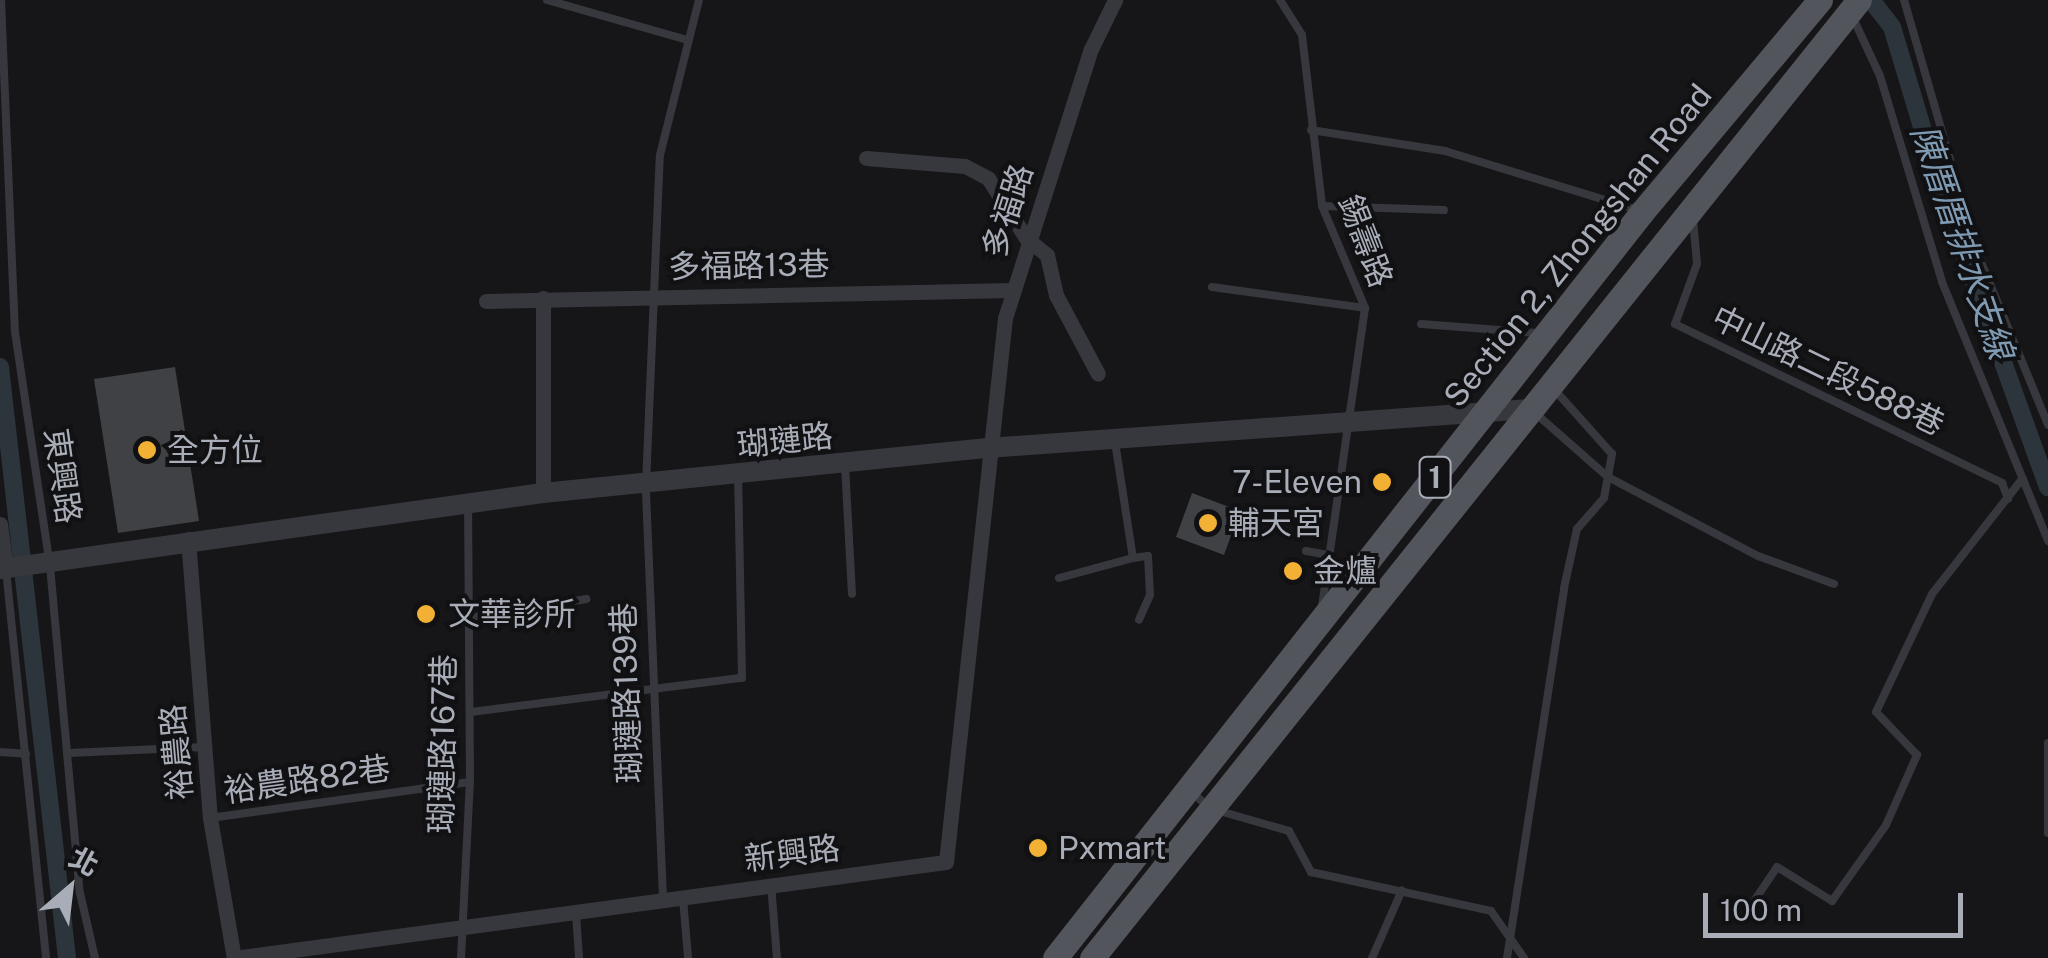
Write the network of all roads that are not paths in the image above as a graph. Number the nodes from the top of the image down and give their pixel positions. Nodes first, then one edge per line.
1 (1, 0) edge
2 (547, 0) edge
3 (699, 0) edge
4 (1115, 0) edge
5 (1280, 0) edge
6 (1820, 0) edge
7 (1904, 0) edge
8 (1849, 4) edge
9 (688, 40) junction
10 (1311, 130) junction
11 (866, 158) dead end
12 (1691, 204) junction
13 (1322, 206) junction
14 (1444, 210) dead end
15 (1642, 212) junction
16 (1026, 238) junction
17 (1212, 288) dead end
18 (1012, 290) junction
19 (659, 295) junction
20 (543, 298) junction
21 (486, 301) dead end
22 (1365, 308) junction
23 (1421, 324) dead end
24 (1548, 333) junction
25 (1098, 374) dead end
26 (1550, 384) junction
27 (1530, 409) junction
28 (1487, 412) junction
29 (1346, 418) junction
30 (2048, 425) edge
31 (1114, 438) junction
32 (988, 448) junction
33 (845, 465) junction
34 (738, 476) junction
35 (1608, 478) junction
36 (2023, 478) junction
37 (646, 485) junction
38 (542, 493) junction
39 (2008, 498) junction
40 (468, 506) junction
41 (0, 524) edge
42 (188, 539) junction
43 (2048, 541) edge
44 (1306, 552) dead end
45 (1328, 555) junction
46 (1133, 558) junction
47 (50, 566) junction
48 (4, 569) edge
49 (1059, 578) dead end
50 (1834, 584) dead end
51 (852, 594) dead end
52 (586, 600) dead end
53 (470, 618) junction
54 (1139, 620) dead end
55 (1319, 625) junction
56 (650, 691) junction
57 (471, 712) junction
58 (2048, 743) edge
59 (204, 747) junction
60 (0, 752) edge
61 (69, 753) junction
62 (26, 754) junction
63 (470, 782) junction
64 (1200, 799) junction
65 (210, 818) junction
66 (2048, 833) edge
67 (771, 884) junction
68 (1402, 890) junction
69 (682, 896) junction
70 (663, 898) junction
71 (576, 908) junction
72 (1746, 913) dead end
73 (462, 922) junction
74 (1508, 937) junction
75 (354, 939) junction
76 (46, 958) edge
77 (94, 958) edge
78 (234, 958) edge
79 (355, 958) edge
80 (461, 958) edge
81 (580, 958) edge
82 (688, 958) edge
83 (777, 958) edge
84 (1055, 958) edge
85 (1092, 958) edge
86 (1372, 958) edge
87 (1507, 958) edge
88 (1524, 958) edge

1 - 47 lane, 東興路
2 - 9 lane
3 - 9 lane, 瑚璉路139巷
4 - 16 street, 多福路
5 - 10 lane, 錫壽路
6 - 15 main road, Section 2, Zhongshan Road / 1
7 - 30 lane
8 - 12 main road, Section 2, Zhongshan Road / 1
8 - 36 lane
9 - 19 lane, 瑚璉路139巷
10 - 13 lane, 錫壽路
10 - 15 lane
11 - 16 street
12 - 26 main road, Section 2, Zhongshan Road / 1
12 - 39 lane, 中山路二段588巷
13 - 14 lane
13 - 22 lane, 錫壽路
15 - 24 main road, Section 2, Zhongshan Road / 1
16 - 18 street, 多福路
16 - 25 street
17 - 22 lane
18 - 19 street, 多福路13巷
18 - 32 street, 多福路
19 - 20 street, 多福路13巷
19 - 37 lane, 瑚璉路139巷
20 - 21 street, 多福路13巷
20 - 38 street
22 - 29 lane, 錫壽路
23 - 24 lane
24 - 28 main road, Section 2, Zhongshan Road / 1
26 - 27 main road, Section 2, Zhongshan Road / 1
26 - 35 lane
27 - 28 street, 瑚璉路
27 - 35 lane
27 - 64 main road, Section 2, Zhongshan Road / 1
28 - 29 street, 瑚璉路
28 - 55 main road, Section 2, Zhongshan Road / 1
29 - 31 street, 瑚璉路
29 - 45 lane, 錫壽路
31 - 32 street, 瑚璉路
31 - 46 lane
32 - 33 street, 瑚璉路
32 - 67 street, 新興路
33 - 34 street, 瑚璉路
33 - 51 lane
34 - 37 street, 瑚璉路
34 - 56 lane
35 - 50 lane
35 - 74 lane
36 - 39 lane
36 - 43 lane
37 - 38 street, 瑚璉路
37 - 56 lane, 瑚璉路139巷
38 - 40 street, 瑚璉路
39 - 72 lane
40 - 42 street, 瑚璉路
40 - 53 lane, 瑚璉路167巷
41 - 48 street
42 - 47 street, 瑚璉路
42 - 59 street, 裕農路
44 - 45 lane
45 - 55 lane, 錫壽路
46 - 49 lane
46 - 54 lane
47 - 48 street, 瑚璉路
47 - 61 lane, 東興路
48 - 62 lane
52 - 53 lane
53 - 57 lane, 瑚璉路167巷
55 - 64 main road, Section 2, Zhongshan Road / 1
56 - 57 lane
56 - 70 lane, 瑚璉路139巷
57 - 63 lane, 瑚璉路167巷
58 - 66 lane
59 - 61 lane
59 - 65 street, 裕農路
60 - 62 lane
61 - 77 lane, 東興路
62 - 76 lane
63 - 65 lane, 裕農路82巷
63 - 73 lane, 瑚璉路167巷
64 - 68 lane
64 - 84 main road, Section 2, Zhongshan Road / 1
64 - 85 main road, Section 2, Zhongshan Road / 1
65 - 78 street, 裕農路
67 - 69 street, 新興路
67 - 83 lane
68 - 74 lane
68 - 86 lane
69 - 70 street, 新興路
69 - 82 lane
70 - 71 street, 新興路
71 - 73 street, 新興路
71 - 81 lane
73 - 75 street, 新興路
73 - 80 lane, 瑚璉路167巷
74 - 87 lane
74 - 88 lane
75 - 78 street, 新興路
75 - 79 lane

